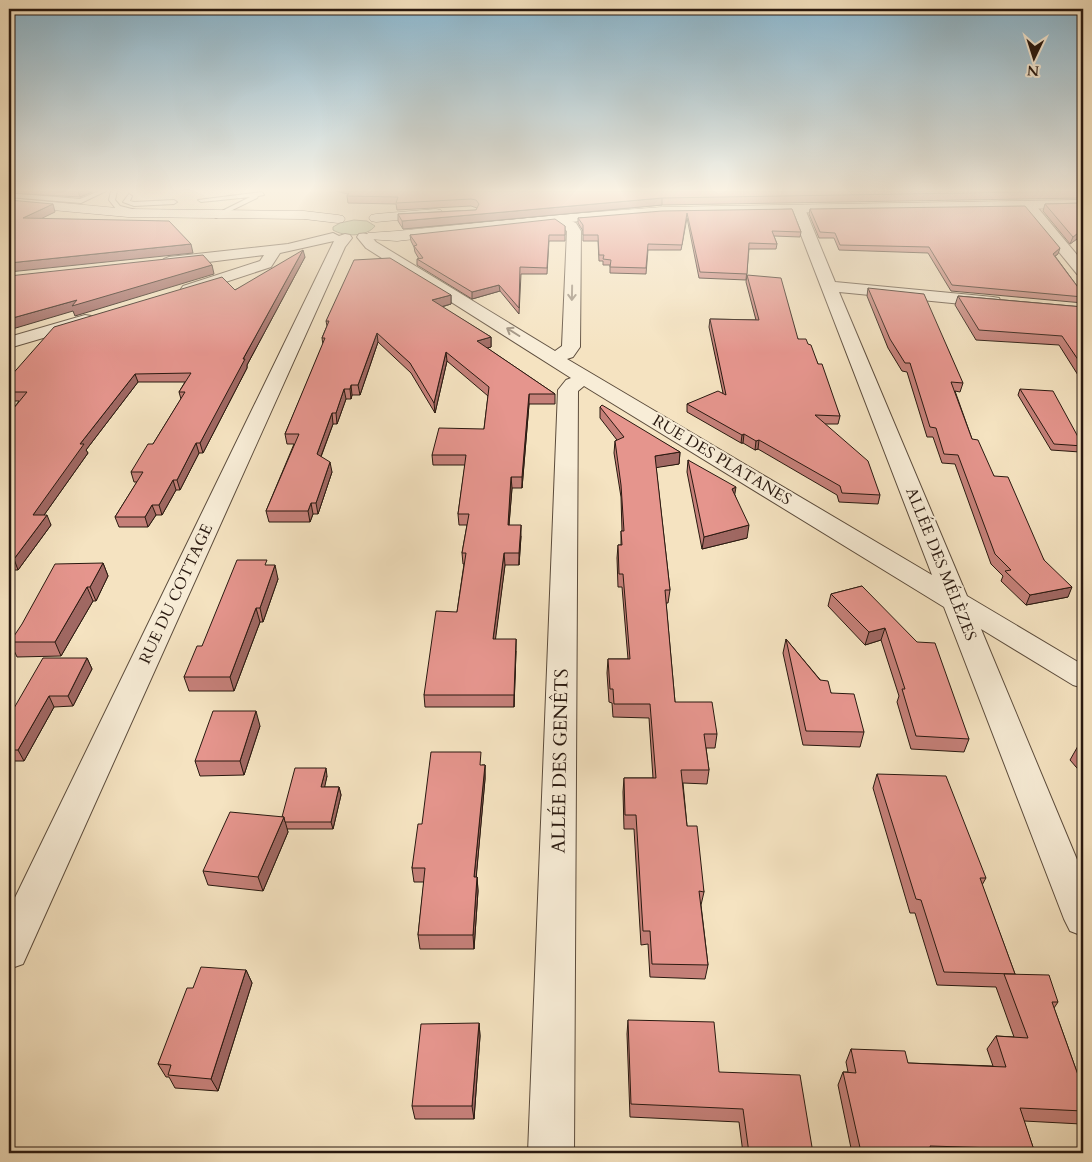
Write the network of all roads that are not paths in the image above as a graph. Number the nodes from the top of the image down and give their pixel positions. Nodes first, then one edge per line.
1 (295, 245) edge
2 (338, 245) edge
3 (371, 245) edge
4 (574, 245) edge
5 (813, 245) edge
6 (1062, 245) edge
7 (274, 250) junction
8 (154, 263) edge
9 (1083, 271) edge
10 (829, 286) junction
11 (169, 295) edge
12 (1014, 304) edge
13 (103, 315) edge
14 (9, 343) edge
15 (554, 358) junction
16 (585, 378) junction
17 (956, 600) junction
18 (1083, 678) edge
19 (1083, 919) edge
20 (9, 951) edge
21 (551, 1153) edge

1 - 7 street
2 - 20 street, RUE DU COTTAGE
15 -> 3 street, RUE DES PLATANES
4 -> 15 street
5 - 10 street, ALLÉE DES MÉLÈZES
6 - 9 street
7 - 8 street
7 - 11 street
10 - 12 street
10 - 17 street, ALLÉE DES MÉLÈZES
13 - 14 street
15 - 16 street, RUE DES PLATANES
16 - 17 street, RUE DES PLATANES
16 - 21 street, ALLÉE DES GENÊTS
17 - 18 street, RUE DES PLATANES
17 - 19 street, ALLÉE DES MÉLÈZES

